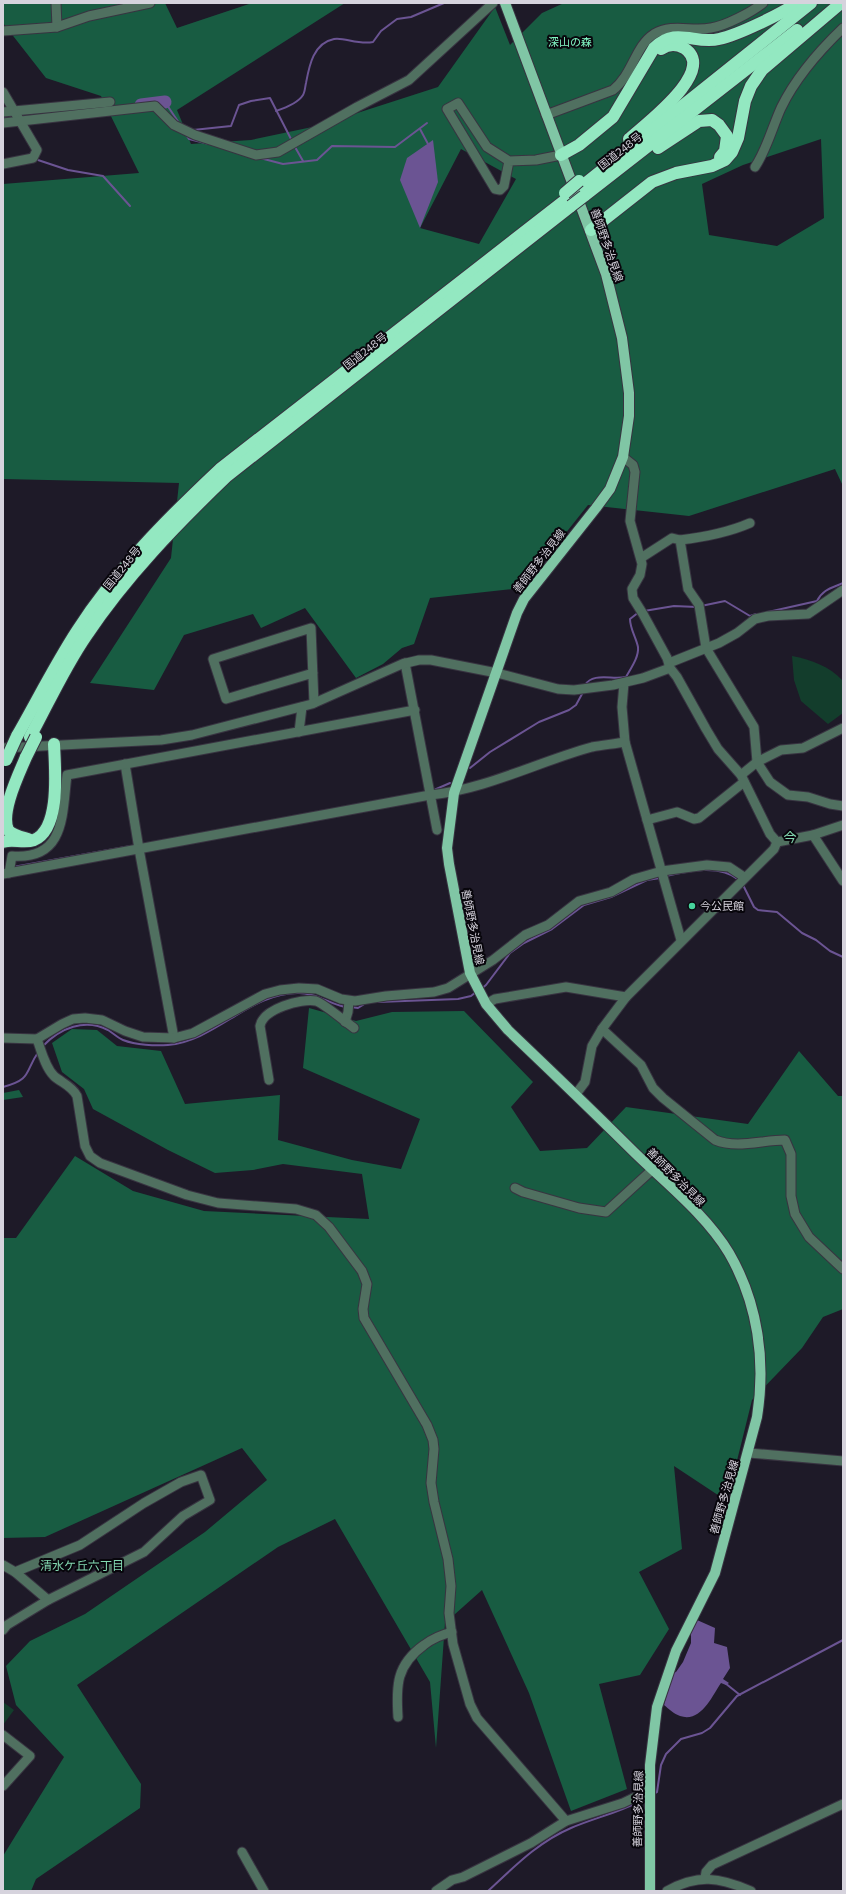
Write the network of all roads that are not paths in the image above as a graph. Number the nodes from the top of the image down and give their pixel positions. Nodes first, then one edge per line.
1 (56, 3) edge
2 (150, 3) edge
3 (492, 3) edge
4 (505, 3) edge
5 (763, 3) edge
6 (798, 3) edge
7 (811, 3) edge
8 (831, 3) edge
9 (840, 3) edge
10 (57, 27) junction
11 (843, 28) edge
12 (3, 32) edge
13 (651, 54) junction
14 (3, 92) edge
15 (110, 102) dead end
16 (13, 111) junction
17 (3, 112) edge
18 (546, 115) junction
19 (21, 120) junction
20 (3, 123) edge
21 (561, 155) junction
22 (509, 162) junction
23 (3, 164) edge
24 (712, 166) junction
25 (756, 168) dead end
26 (583, 189) junction
27 (568, 199) junction
28 (591, 230) junction
29 (623, 457) junction
30 (750, 523) dead end
31 (680, 540) junction
32 (641, 558) junction
33 (843, 590) edge
34 (706, 648) junction
35 (405, 663) junction
36 (670, 665) junction
37 (312, 673) junction
38 (497, 673) junction
39 (624, 683) junction
40 (314, 703) junction
41 (302, 707) junction
42 (415, 710) junction
43 (843, 728) edge
44 (299, 732) junction
45 (625, 742) junction
46 (54, 744) junction
47 (4, 756) edge
48 (23, 756) junction
49 (758, 762) junction
50 (125, 764) junction
51 (743, 779) junction
52 (454, 793) junction
53 (430, 795) junction
54 (3, 798) edge
55 (843, 806) edge
56 (647, 820) junction
57 (843, 825) edge
58 (437, 830) dead end
59 (813, 835) junction
60 (33, 841) junction
61 (3, 842) edge
62 (777, 842) junction
63 (139, 849) junction
64 (662, 871) junction
65 (6, 873) edge
66 (744, 877) junction
67 (843, 881) edge
68 (681, 940) junction
69 (470, 973) junction
70 (320, 990) junction
71 (481, 995) junction
72 (626, 997) junction
73 (316, 1001) junction
74 (349, 1002) junction
75 (345, 1022) junction
76 (354, 1028) dead end
77 (602, 1029) junction
78 (3, 1038) edge
79 (174, 1038) junction
80 (38, 1041) junction
81 (269, 1080) dead end
82 (576, 1094) junction
83 (652, 1170) junction
84 (516, 1188) dead end
85 (843, 1269) edge
86 (749, 1453) junction
87 (843, 1461) edge
88 (3, 1565) edge
89 (15, 1572) junction
90 (48, 1600) junction
91 (4, 1625) edge
92 (452, 1632) junction
93 (398, 1717) dead end
94 (3, 1735) edge
95 (3, 1786) edge
96 (650, 1790) junction
97 (843, 1804) edge
98 (566, 1821) junction
99 (242, 1852) dead end
100 (705, 1878) junction
101 (264, 1891) edge
102 (436, 1891) edge
103 (650, 1891) edge
104 (667, 1891) edge
105 (751, 1891) edge

1 - 10 street
2 - 10 street
3 - 19 street
4 - 18 main road, 善師野多治見線
5 - 18 street
6 - 13 highway
7 - 26 highway, 国道248号
8 - 26 highway, 国道248号
9 - 24 highway
10 - 12 street
11 - 25 street
13 - 21 highway
13 - 26 highway
14 - 16 street
15 - 16 street
16 - 17 street
16 - 19 street
18 - 21 main road, 善師野多治見線
19 - 20 street
19 - 23 street
21 - 22 street
21 - 28 main road, 善師野多治見線
22 - 22 street
24 - 26 highway
24 - 28 highway
26 - 27 highway, 国道248号, bridge
27 - 47 highway, 国道248号
27 - 48 highway, 国道248号
28 - 29 main road, 善師野多治見線
29 - 32 street
29 - 38 main road, 善師野多治見線
30 - 31 street
31 - 32 street
31 - 34 street
32 - 36 street
33 - 34 street
34 - 36 street
34 - 49 street
35 - 38 street
35 - 40 street
35 - 42 street
36 - 39 street
36 - 51 street
37 - 37 street
37 - 40 street
38 - 39 street
38 - 52 main road, 善師野多治見線
39 - 45 street
40 - 41 street
41 - 44 street
41 - 46 street
42 - 44 street
42 - 53 street
43 - 49 street
44 - 50 street
45 - 52 street
45 - 56 street
46 - 47 street
46 - 60 highway
48 - 54 highway, 国道248号
48 - 60 highway
49 - 51 street
49 - 55 street
50 - 63 street
50 - 65 street
51 - 56 street
51 - 62 street
52 - 53 street
52 - 69 main road, 善師野多治見線
53 - 58 street
53 - 63 street
56 - 64 street
57 - 59 street
59 - 62 street
59 - 67 street
60 - 61 highway
62 - 66 street
63 - 65 street
63 - 79 street
64 - 66 street
64 - 68 street
64 - 69 street
66 - 68 street
68 - 72 street
69 - 71 main road, 善師野多治見線
69 - 74 street
70 - 73 street
70 - 74 street
70 - 79 street
71 - 72 street
71 - 82 main road, 善師野多治見線
72 - 77 street
73 - 75 street
73 - 81 street
74 - 75 street
75 - 76 street
77 - 82 street
77 - 85 street
78 - 80 street
79 - 80 street
80 - 92 street
82 - 83 main road, 善師野多治見線
83 - 84 street
83 - 86 main road, 善師野多治見線
86 - 87 street
86 - 96 main road, 善師野多治見線
88 - 89 street
89 - 90 street
89 - 90 street
90 - 91 street
92 - 93 street
92 - 98 street
94 - 95 street
96 - 98 street
96 - 103 main road, 善師野多治見線
97 - 100 street
98 - 102 street
99 - 101 street
100 - 104 street
100 - 105 street

